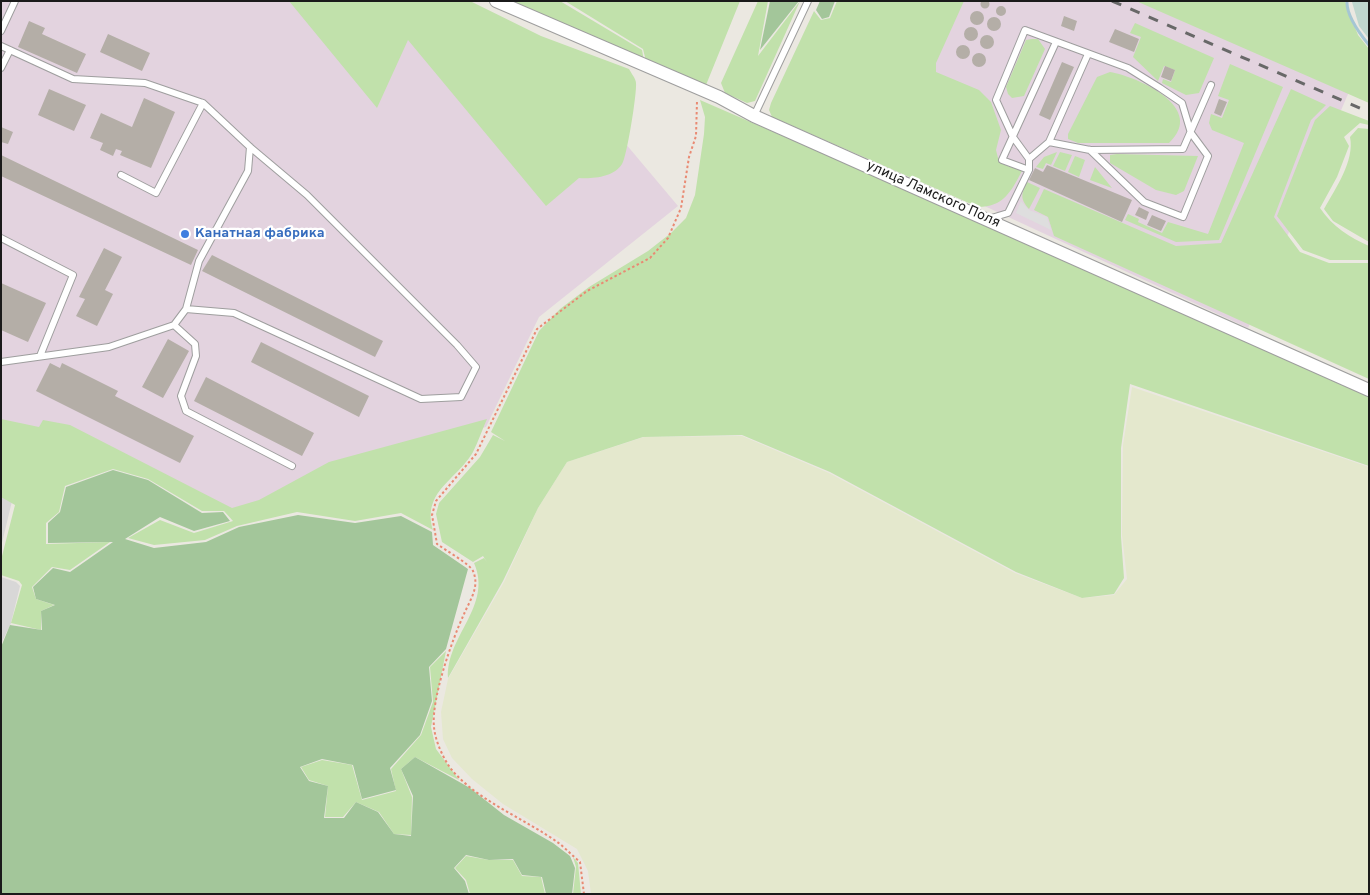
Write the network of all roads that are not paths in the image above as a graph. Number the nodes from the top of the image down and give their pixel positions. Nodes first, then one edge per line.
1 (15, 1) edge
2 (496, 1) edge
3 (808, 1) edge
4 (1, 31) edge
5 (1056, 42) junction
6 (1, 46) edge
7 (10, 50) junction
8 (1088, 54) junction
9 (1, 68) edge
10 (1211, 85) dead end
11 (203, 103) junction
12 (754, 116) junction
13 (1191, 133) junction
14 (1013, 137) junction
15 (1049, 142) junction
16 (250, 147) junction
17 (1090, 150) junction
18 (1028, 159) junction
19 (1029, 170) junction
20 (121, 175) dead end
21 (986, 219) junction
22 (1, 238) edge
23 (186, 309) junction
24 (174, 325) junction
25 (40, 356) junction
26 (1, 362) edge
27 (1369, 390) edge
28 (292, 466) dead end

1 - 4 lane
2 - 12 street, улица Ламского Поля
3 - 12 lane
5 - 8 lane
5 - 14 lane
5 - 14 lane
6 - 7 lane
7 - 9 lane
7 - 11 lane
8 - 13 lane
8 - 15 lane
10 - 13 lane
11 - 16 lane
11 - 20 lane
12 - 21 street, улица Ламского Поля
13 - 17 lane
13 - 17 lane
14 - 18 lane
14 - 19 lane
15 - 17 lane
15 - 18 lane
16 - 23 lane
16 - 23 lane
18 - 19 lane
19 - 21 lane
21 - 27 street, улица Ламского Поля
22 - 25 lane
23 - 24 lane
24 - 25 lane
24 - 28 lane
25 - 26 lane

